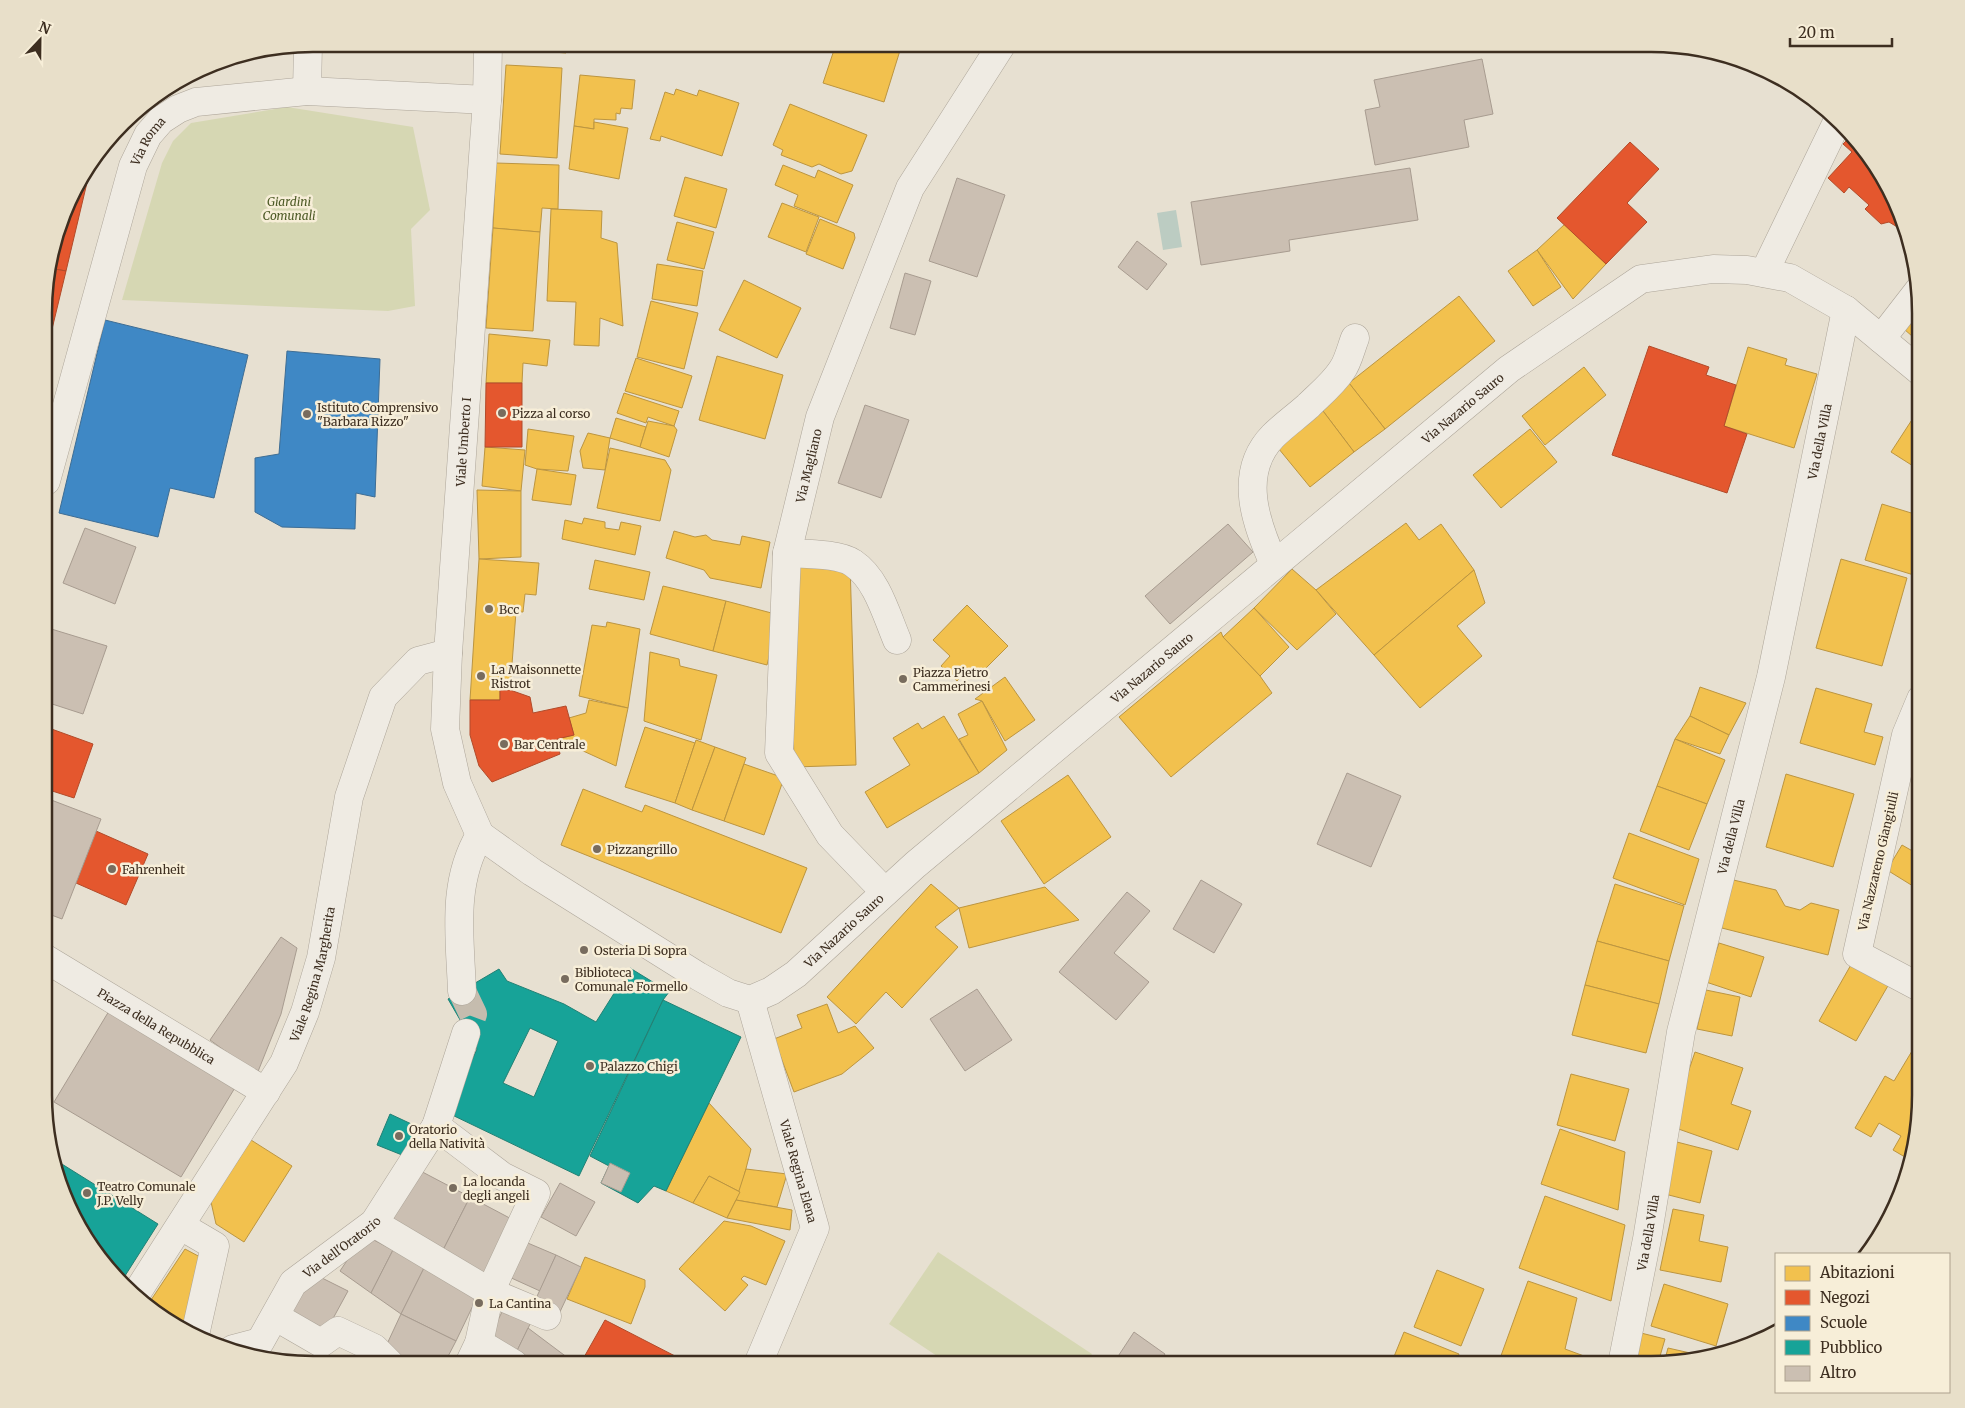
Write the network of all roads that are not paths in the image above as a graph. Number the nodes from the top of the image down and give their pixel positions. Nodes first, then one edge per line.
1 (308, 52) edge
2 (488, 52) edge
3 (997, 52) edge
4 (307, 91) junction
5 (487, 100) junction
6 (1834, 127) edge
7 (1764, 273) junction
8 (1912, 299) edge
9 (1846, 310) junction
10 (1354, 338) dead end
11 (1881, 339) junction
12 (1912, 365) edge
13 (52, 457) edge
14 (787, 553) junction
15 (1274, 564) junction
16 (897, 640) dead end
17 (448, 653) junction
18 (1912, 721) edge
19 (480, 835) junction
20 (885, 892) junction
21 (52, 963) edge
22 (1912, 983) edge
23 (462, 991) tunnel mouth
24 (750, 1000) junction
25 (466, 1033) tunnel mouth
26 (266, 1092) junction
27 (436, 1126) junction
28 (374, 1223) junction
29 (182, 1226) junction
30 (139, 1289) edge
31 (490, 1292) junction
32 (547, 1316) dead end
33 (276, 1317) junction
34 (197, 1328) edge
35 (244, 1346) edge
36 (474, 1353) edge
37 (382, 1356) edge
38 (761, 1356) edge
39 (1624, 1356) edge

1 - 4 street
2 - 5 street, Viale Umberto I
3 - 14 street, Via Magliano
4 - 5 street, Via Roma
4 - 13 street, Via Roma
5 - 17 street, Viale Umberto I
6 - 7 street
7 - 9 street, Via Nazario Sauro
7 - 15 street, Via Nazario Sauro
8 - 11 street
9 - 11 street, Via Nazario Sauro
9 - 39 street, Via della Villa
10 - 15 street
11 - 12 street, Via Nazario Sauro
14 - 16 street
14 - 20 street, Via Magliano
15 - 20 street, Via Nazario Sauro
17 - 19 street, Viale Umberto I
17 - 26 street, Viale Regina Margherita
18 - 22 street, Via Nazzareno Giangiulli
19 - 23 street
19 - 24 street
20 - 24 street, Via Nazario Sauro
21 - 26 street, Piazza della Repubblica
24 - 38 street, Viale Regina Elena
25 - 27 street, Via dell'Oratorio
26 - 29 street, Viale Regina Margherita
27 - 28 street, Via dell'Oratorio
27 - 31 street
28 - 31 street
28 - 33 street, Via dell'Oratorio
29 - 30 street, Viale Regina Margherita
29 - 34 street
31 - 32 street
31 - 36 street
33 - 35 street, Via dell'Oratorio
33 - 37 street

